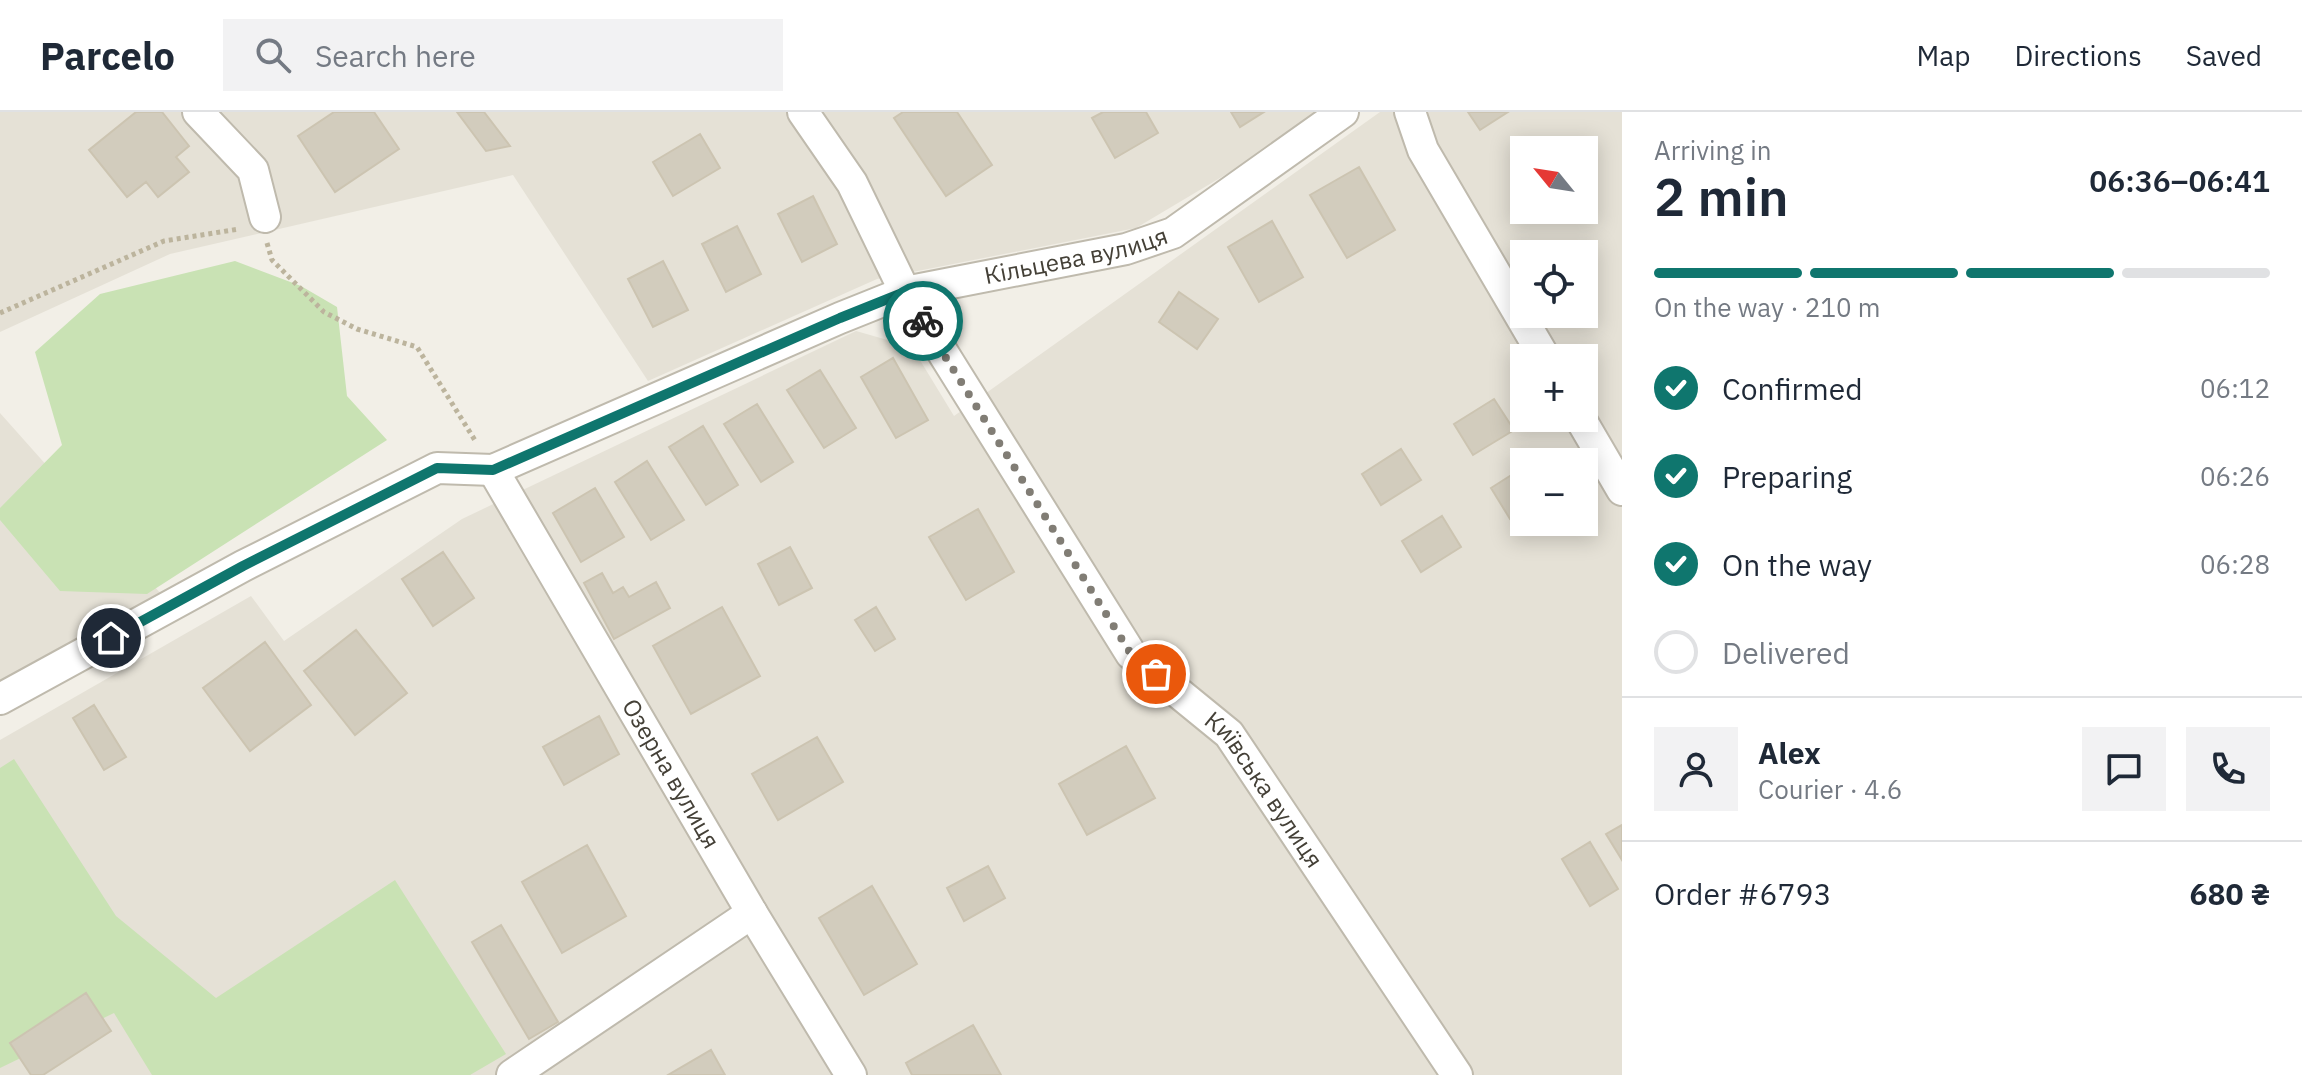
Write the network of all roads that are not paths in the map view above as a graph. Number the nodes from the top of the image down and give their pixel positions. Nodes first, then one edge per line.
1 (198, 112) edge
2 (803, 112) edge
3 (1343, 112) edge
4 (1410, 112) edge
5 (263, 222) road end
6 (905, 292) junction
7 (1537, 344) edge
8 (1588, 432) edge
9 (493, 470) junction
10 (1622, 490) edge
11 (0, 699) edge
12 (752, 913) junction
13 (512, 1075) edge
14 (851, 1075) edge
15 (1457, 1075) edge

1 - 5 street
2 - 6 street, Київська вулиця
3 - 6 street, Кільцева вулиця
4 - 7 street
6 - 9 street, Кільцева вулиця
6 - 15 street, Київська вулиця
8 - 10 street
9 - 11 street, Кільцева вулиця
9 - 12 street, Озерна вулиця
12 - 13 street
12 - 14 street, Озерна вулиця

